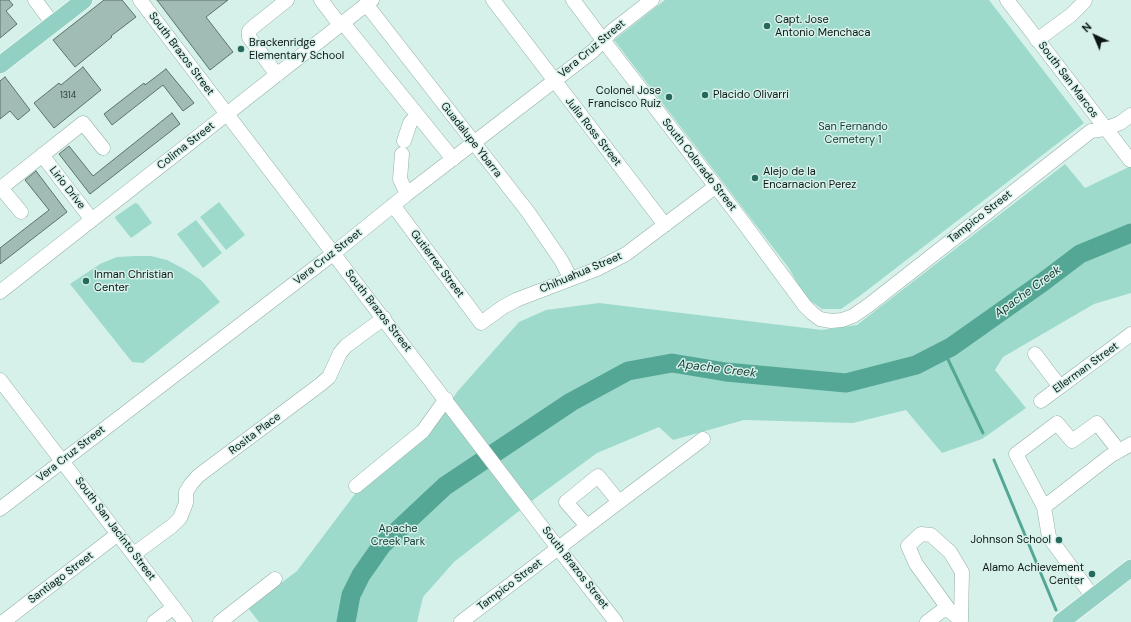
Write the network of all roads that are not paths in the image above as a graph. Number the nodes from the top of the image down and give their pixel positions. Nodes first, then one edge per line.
1 (35, 0) edge
2 (84, 0) edge
3 (140, 0) edge
4 (287, 0) edge
5 (321, 0) edge
6 (493, 0) edge
7 (573, 0) edge
8 (652, 0) edge
9 (1007, 0) edge
10 (1085, 0) edge
11 (369, 2) edge
12 (53, 24) junction
13 (341, 24) junction
14 (603, 40) junction
15 (1037, 40) junction
16 (0, 65) edge
17 (277, 74) junction
18 (554, 81) junction
19 (227, 114) junction
20 (1131, 114) edge
21 (417, 115) junction
22 (1104, 129) junction
23 (474, 143) junction
24 (103, 148) dead end
25 (42, 155) junction
26 (453, 160) junction
27 (1130, 160) dead end
28 (715, 187) junction
29 (408, 194) junction
30 (393, 205) junction
31 (21, 212) dead end
32 (92, 220) junction
33 (665, 225) junction
34 (334, 253) junction
35 (571, 279) junction
36 (0, 292) edge
37 (384, 318) junction
38 (831, 321) joint
39 (481, 323) joint
40 (1131, 334) edge
41 (1035, 354) dead end
42 (0, 380) edge
43 (1060, 387) junction
44 (446, 399) junction
45 (1041, 401) dead end
46 (703, 439) dead end
47 (1125, 448) edge
48 (62, 461) junction
49 (356, 486) dead end
50 (619, 502) junction
51 (1044, 507) junction
52 (0, 509) edge
53 (587, 526) junction
54 (118, 534) junction
55 (558, 548) junction
56 (134, 554) junction
57 (1131, 568) edge
58 (275, 579) dead end
59 (1093, 598) junction
60 (174, 607) junction
61 (958, 618) edge
62 (3, 622) edge
63 (154, 622) edge
64 (185, 622) edge
65 (220, 622) edge
66 (461, 622) edge
67 (616, 622) edge
68 (927, 622) edge
69 (1061, 622) edge

1 - 12 street
2 - 12 main road
3 - 19 street, South Brazos Street
4 - 17 street
5 - 13 street
6 - 18 street, Julia Ross Street
7 - 14 street, South Colorado Street
8 - 14 street, Vera Cruz Street
9 - 15 street, South San Marcos
10 - 15 street
11 - 13 street, Colima Street
11 - 23 street, Guadalupe Ybarra
12 - 16 main road
13 - 17 street, Colima Street
13 - 21 street
14 - 18 street, Vera Cruz Street
14 - 28 street, South Colorado Street
15 - 22 street, South San Marcos
17 - 19 street, Colima Street
18 - 23 street, Vera Cruz Street
18 - 33 street, Julia Ross Street
19 - 32 street, Colima Street
19 - 34 street, South Brazos Street
20 - 22 street, Tampico Street
21 - 26 street
21 - 29 street
22 - 27 street, South San Marcos
22 - 38 street, Tampico Street
23 - 26 street, Vera Cruz Street
23 - 35 street, Guadalupe Ybarra
24 - 25 street
25 - 31 street
25 - 32 street, Lirio Drive
26 - 29 street, Vera Cruz Street
28 - 33 street, Chihuahua Street
28 - 38 street, South Colorado Street
29 - 30 street, Vera Cruz Street
30 - 34 street, Vera Cruz Street
30 - 39 street, Gutierrez Street
32 - 36 street, Colima Street
33 - 35 street, Chihuahua Street
34 - 37 street, South Brazos Street
34 - 48 street, Vera Cruz Street
35 - 39 street, Chihuahua Street
37 - 44 street, South Brazos Street
37 - 56 street, Rosita Place
40 - 43 street, Ellerman Street
41 - 43 street
42 - 48 street, South San Jacinto Street
43 - 45 street, Ellerman Street
44 - 49 street
44 - 55 street, South Brazos Street
46 - 50 street, Tampico Street
47 - 51 street
47 - 51 street
48 - 52 street, Vera Cruz Street
48 - 54 street, South San Jacinto Street
50 - 53 street, Tampico Street
50 - 53 street
51 - 59 street
53 - 55 street, Tampico Street
54 - 56 street, South San Jacinto Street
54 - 62 street, Santiago Street
55 - 66 street, Tampico Street
55 - 67 street, South Brazos Street
56 - 60 street, South San Jacinto Street
57 - 59 main road
58 - 65 street
59 - 69 main road
60 - 63 street
60 - 64 street, South San Jacinto Street
61 - 61 street
61 - 68 street

